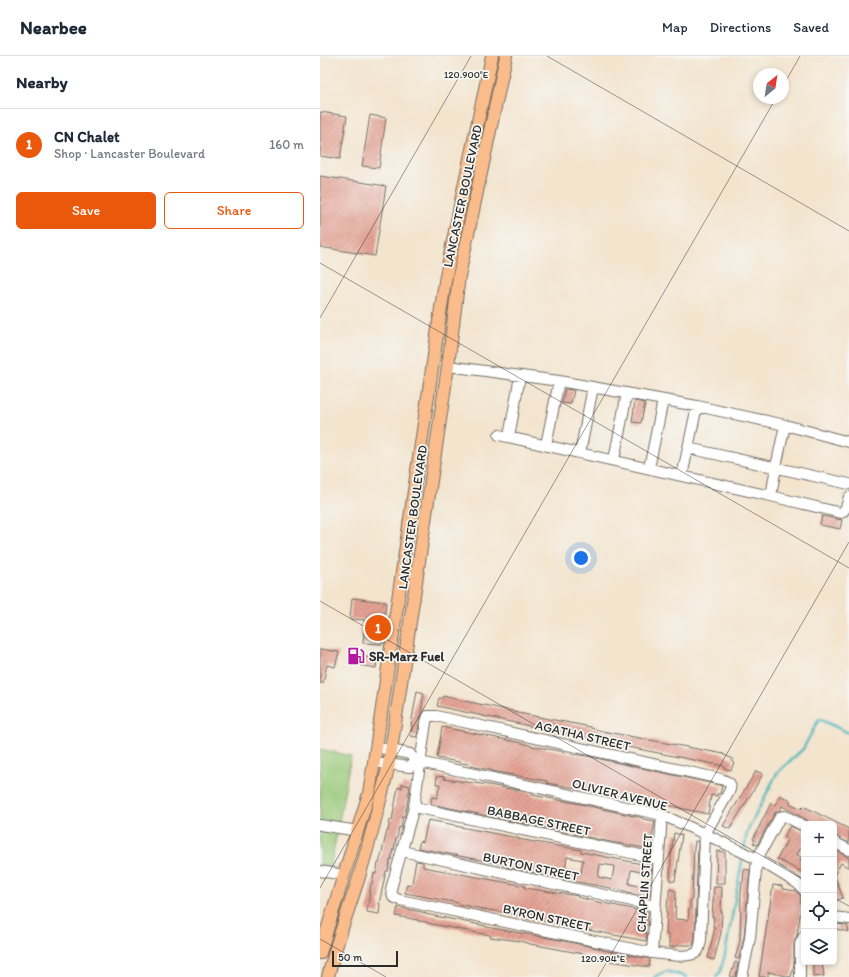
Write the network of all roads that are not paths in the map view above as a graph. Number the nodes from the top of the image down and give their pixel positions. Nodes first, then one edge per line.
1 (492, 56) edge
2 (506, 56) edge
3 (448, 366) junction
4 (520, 376) junction
5 (559, 380) junction
6 (593, 387) junction
7 (627, 393) junction
8 (663, 400) junction
9 (697, 406) junction
10 (785, 425) junction
11 (849, 442) edge
12 (546, 445) junction
13 (688, 448) junction
14 (580, 453) junction
15 (614, 460) junction
16 (776, 467) junction
17 (649, 468) junction
18 (682, 476) junction
19 (849, 484) edge
20 (771, 496) junction
21 (413, 497) junction
22 (849, 497) edge
23 (428, 499) junction
24 (376, 747) junction
25 (391, 750) junction
26 (418, 761) junction
27 (374, 762) junction
28 (389, 764) junction
29 (414, 807) junction
30 (662, 815) junction
31 (801, 824) edge
32 (320, 825) edge
33 (358, 831) junction
34 (705, 834) junction
35 (837, 844) edge
36 (849, 850) edge
37 (402, 851) junction
38 (754, 857) junction
39 (659, 859) junction
40 (320, 871) edge
41 (344, 875) junction
42 (801, 887) edge
43 (655, 906) junction
44 (837, 917) edge
45 (849, 919) edge
46 (801, 942) edge
47 (320, 953) edge
48 (652, 953) junction
49 (328, 977) edge
50 (742, 977) edge
51 (800, 977) edge

1 - 21 main road, LANCASTER BOULEVARD
2 - 3 main road, LANCASTER BOULEVARD
3 - 4 street
3 - 23 main road, LANCASTER BOULEVARD
4 - 5 street
4 - 12 street
5 - 6 street
5 - 12 street
6 - 7 street
6 - 14 street
7 - 8 street
7 - 15 street
8 - 9 street
8 - 17 street
9 - 10 street
9 - 13 street
10 - 11 street
10 - 16 street
12 - 14 street
13 - 16 street
13 - 18 street
14 - 15 street
15 - 17 street
16 - 19 street
16 - 20 street
17 - 18 street
18 - 20 street
20 - 22 street
21 - 23 main road
21 - 24 main road, LANCASTER BOULEVARD
23 - 25 main road, LANCASTER BOULEVARD
24 - 25 street, OLIVIER AVENUE
24 - 27 main road, LANCASTER BOULEVARD
25 - 26 street, OLIVIER AVENUE
25 - 28 main road, LANCASTER BOULEVARD
26 - 28 street, OLIVIER AVENUE
26 - 29 street
26 - 30 street, OLIVIER AVENUE
26 - 34 street, AGATHA STREET
27 - 28 street, OLIVIER AVENUE
27 - 33 main road, LANCASTER BOULEVARD
28 - 49 main road, LANCASTER BOULEVARD
29 - 37 street
29 - 39 street, BABBAGE STREET
30 - 34 street, OLIVIER AVENUE
30 - 39 street, CHAPLIN STREET
31 - 38 street
32 - 33 street
33 - 41 main road, LANCASTER BOULEVARD
34 - 38 street, OLIVIER AVENUE
34 - 48 street, BYRON STREET
35 - 36 street
37 - 43 street, BURTON STREET
37 - 48 street, BYRON STREET
38 - 42 street, OLIVIER AVENUE
38 - 50 street
39 - 43 street, CHAPLIN STREET
40 - 41 street
41 - 47 main road, LANCASTER BOULEVARD
43 - 48 street, CHAPLIN STREET
44 - 45 street
46 - 51 street

